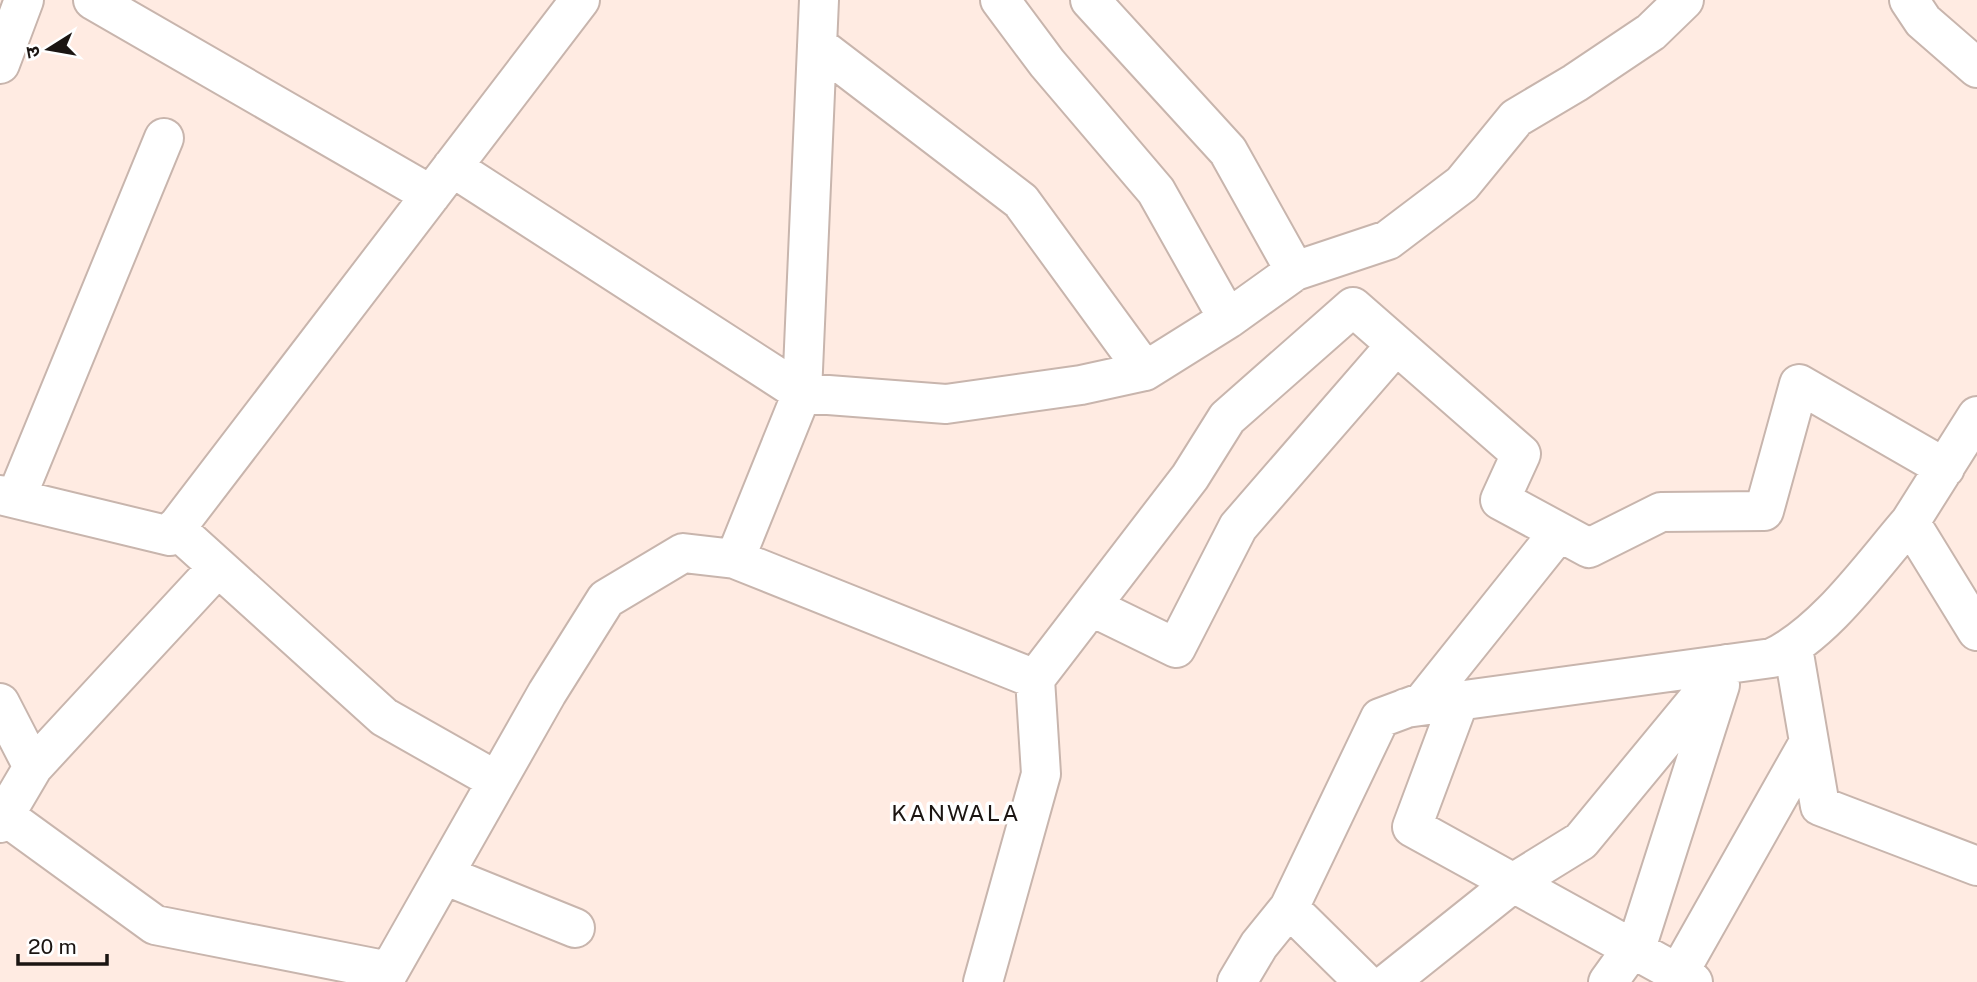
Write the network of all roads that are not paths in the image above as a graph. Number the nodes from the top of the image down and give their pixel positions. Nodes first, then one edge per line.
1 (24, 0) edge
2 (93, 0) edge
3 (580, 0) edge
4 (819, 0) edge
5 (1000, 0) edge
6 (1090, 0) edge
7 (1684, 0) edge
8 (1909, 0) edge
9 (817, 45) junction
10 (0, 64) edge
11 (1977, 68) edge
12 (164, 138) dead end
13 (441, 181) junction
14 (1295, 271) junction
15 (1228, 319) junction
16 (1396, 345) junction
17 (1145, 371) junction
18 (802, 393) junction
19 (1977, 416) edge
20 (1945, 468) junction
21 (8, 497) edge
22 (1910, 522) junction
23 (175, 528) junction
24 (1559, 532) junction
25 (735, 559) junction
26 (218, 567) junction
27 (1092, 607) junction
28 (1977, 631) edge
29 (1794, 648) junction
30 (1035, 679) junction
31 (1459, 701) junction
32 (0, 703) edge
33 (1405, 709) junction
34 (1809, 742) junction
35 (33, 767) junction
36 (497, 781) junction
37 (3, 819) edge
38 (1977, 866) edge
39 (444, 875) junction
40 (1513, 883) junction
41 (1289, 908) junction
42 (575, 928) dead end
43 (1633, 948) junction
44 (386, 977) edge
45 (1685, 978) edge
46 (983, 982) edge
47 (1237, 982) edge
48 (1364, 982) edge
49 (1389, 982) edge
50 (1608, 982) edge

1 - 10 street
2 - 13 street
3 - 13 street
4 - 9 street
5 - 15 street
6 - 14 street
7 - 14 street
8 - 11 street
9 - 17 street
9 - 18 street
12 - 21 street
13 - 18 street
13 - 23 street
14 - 15 street
15 - 17 street
16 - 24 street
16 - 27 street
16 - 27 street
17 - 18 street
18 - 25 street
19 - 20 street
20 - 22 street
20 - 24 street
21 - 23 street
22 - 28 street
22 - 29 street
23 - 26 street
24 - 33 street
25 - 30 street
25 - 36 street
26 - 35 street
26 - 36 street
27 - 30 street
29 - 31 street
29 - 34 street
30 - 46 street
31 - 33 street
31 - 40 street
32 - 35 street
33 - 41 street
34 - 38 street
34 - 45 street
35 - 37 street
36 - 39 street
37 - 44 street
39 - 42 street
39 - 44 street
40 - 43 street
40 - 43 street
40 - 49 street
41 - 47 street
41 - 48 street
43 - 45 street
43 - 50 street

